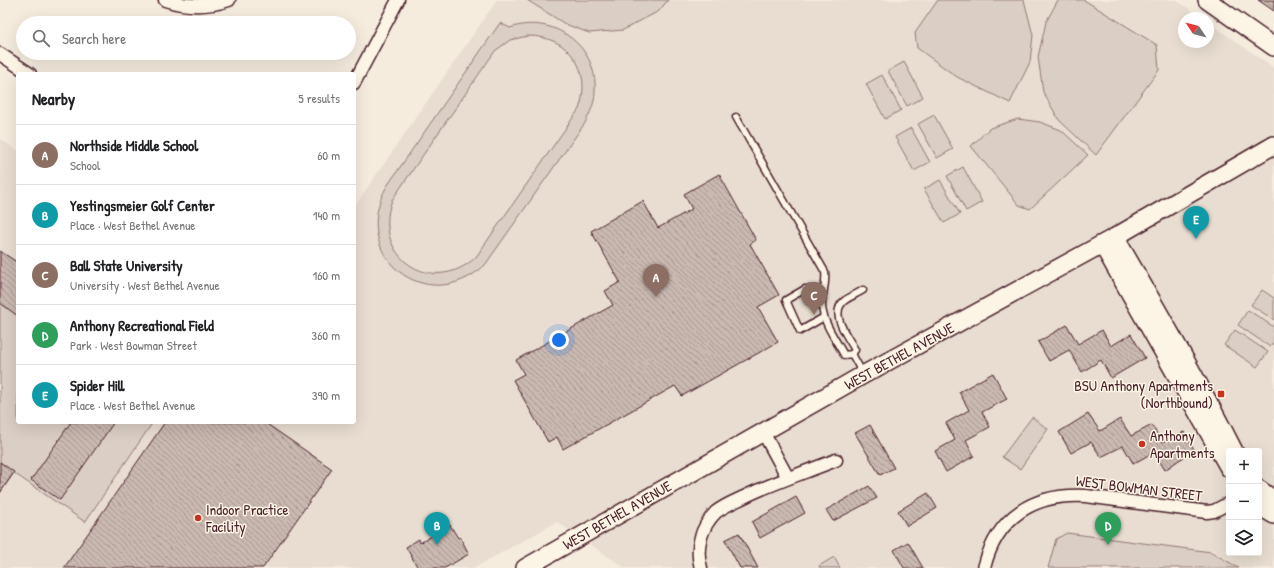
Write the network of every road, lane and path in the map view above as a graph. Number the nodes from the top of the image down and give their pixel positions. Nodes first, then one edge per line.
1 (165, 0) edge
2 (229, 0) edge
3 (398, 0) edge
4 (1207, 0) edge
5 (1274, 47) edge
6 (0, 54) edge
7 (27, 72) edge
8 (356, 79) edge
9 (736, 117) dead end
10 (1274, 145) edge
11 (1108, 240) junction
12 (824, 290) junction
13 (863, 290) dead end
14 (824, 317) junction
15 (852, 354) junction
16 (863, 375) junction
17 (763, 432) junction
18 (1232, 448) edge
19 (836, 460) dead end
20 (1226, 462) edge
21 (788, 478) junction
22 (1262, 491) edge
23 (1274, 500) edge
24 (1226, 505) edge
25 (1262, 508) edge
26 (1274, 516) edge
27 (525, 568) edge
28 (701, 568) edge
29 (984, 568) edge

1 - 2 street
3 - 8 street
4 - 5 main road
6 - 7 street
9 - 12 lane
10 - 11 main road, WEST BETHEL AVENUE
11 - 16 main road, WEST BETHEL AVENUE
11 - 18 main road
11 - 20 main road
12 - 14 lane
12 - 14 lane
13 - 15 lane
14 - 15 lane
15 - 16 lane
16 - 17 main road, WEST BETHEL AVENUE
17 - 21 street
17 - 27 main road, WEST BETHEL AVENUE
19 - 21 street
21 - 28 street
22 - 23 main road
24 - 29 street, WEST BOWMAN STREET
25 - 26 main road

